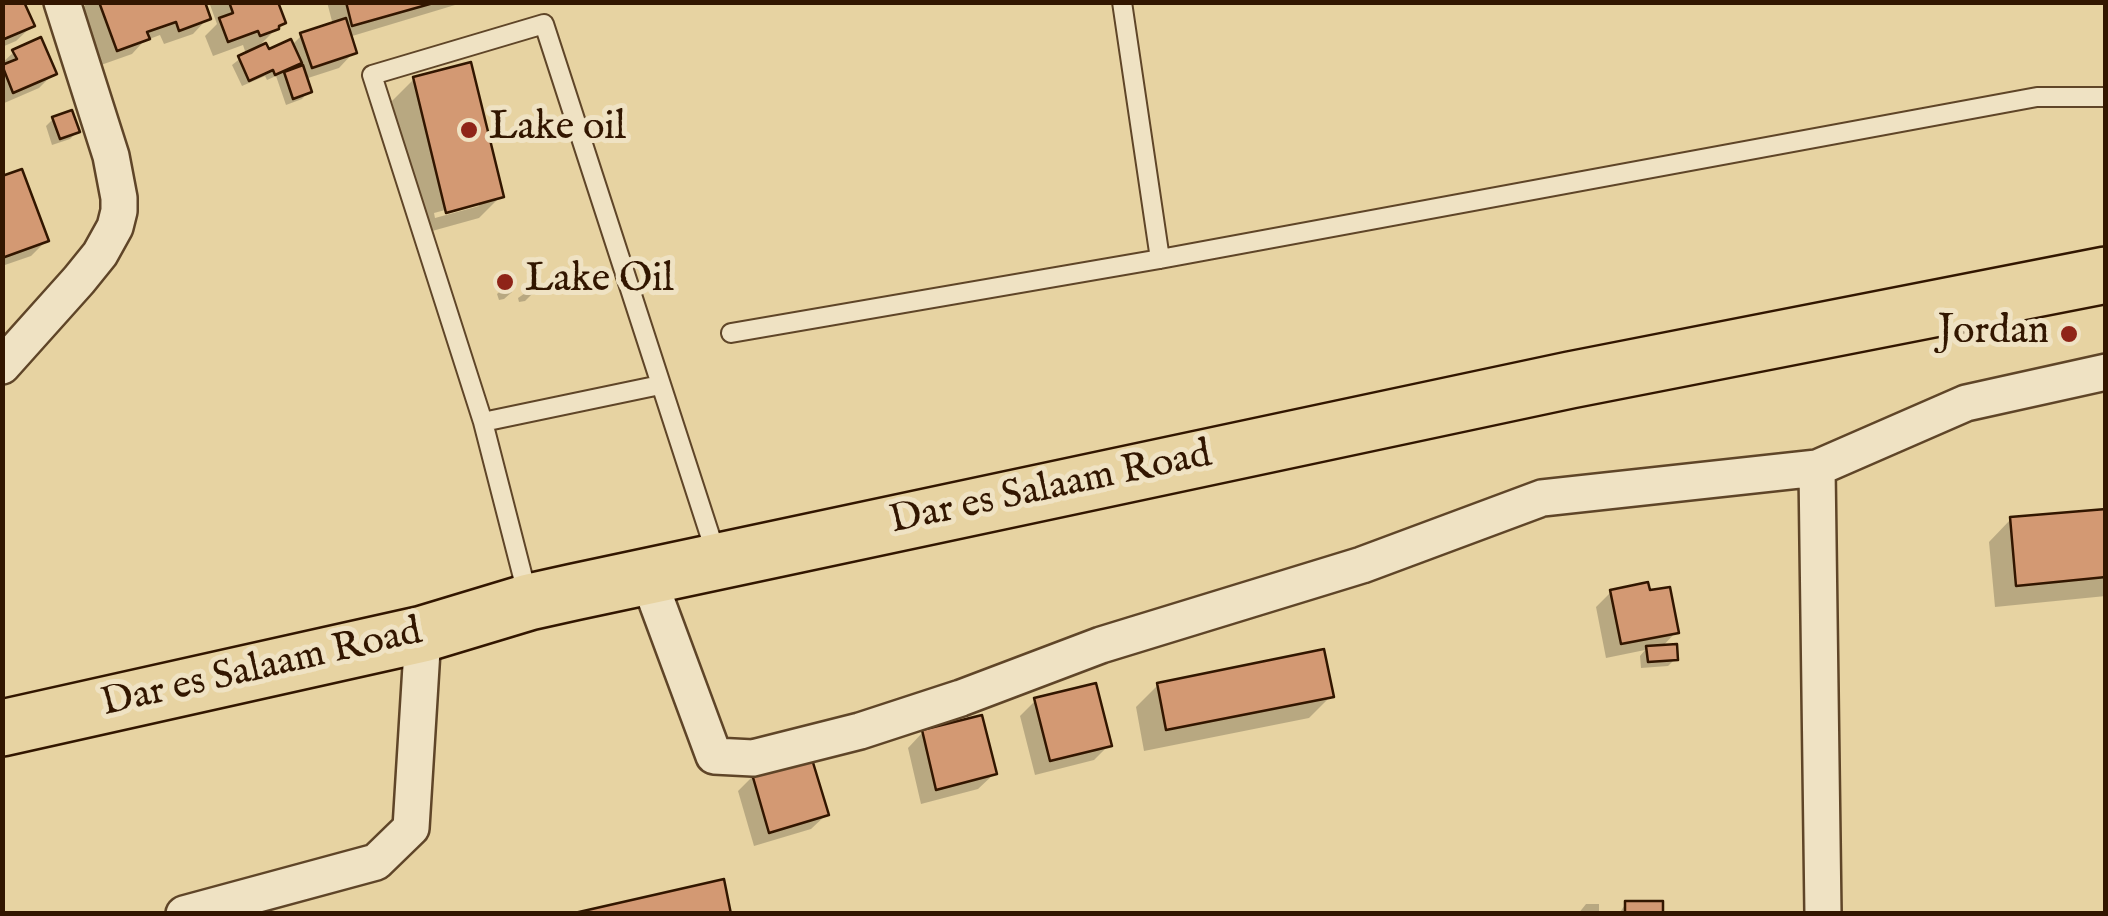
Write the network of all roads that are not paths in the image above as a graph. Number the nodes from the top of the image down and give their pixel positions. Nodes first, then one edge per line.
1 (62, 2) edge
2 (1122, 2) edge
3 (2106, 97) edge
4 (1160, 259) junction
5 (2106, 274) edge
6 (731, 333) dead end
7 (2, 366) edge
8 (2106, 372) edge
9 (660, 385) junction
10 (483, 422) junction
11 (1817, 468) junction
12 (718, 561) junction
13 (648, 578) junction
14 (529, 602) junction
15 (423, 634) junction
16 (2, 728) edge
17 (184, 914) edge
18 (1823, 914) edge

1 - 7 street
2 - 4 lane
3 - 4 lane
4 - 6 lane
5 - 12 highway, Dar es Salaam Road
8 - 11 street
9 - 10 lane
9 - 10 lane
9 - 12 lane
10 - 14 lane
11 - 13 street
11 - 18 street
12 - 13 highway, Dar es Salaam Road
13 - 14 highway, Dar es Salaam Road
14 - 15 highway, Dar es Salaam Road
15 - 16 highway, Dar es Salaam Road
15 - 17 street

